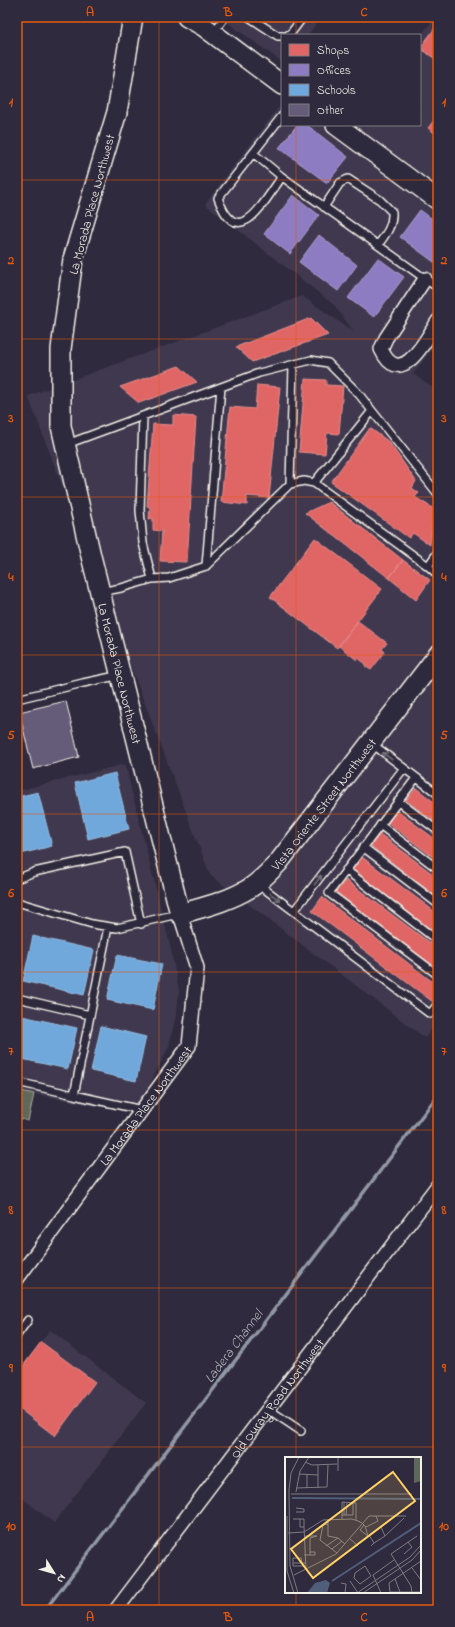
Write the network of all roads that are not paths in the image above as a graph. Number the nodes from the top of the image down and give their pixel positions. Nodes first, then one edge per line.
1 (133, 17) edge
2 (187, 17) edge
3 (225, 17) edge
4 (249, 17) edge
5 (303, 17) edge
6 (213, 34) junction
7 (290, 34) edge
8 (281, 36) edge
9 (281, 84) edge
10 (281, 117) edge
11 (337, 126) edge
12 (253, 153) junction
13 (281, 176) junction
14 (438, 200) edge
15 (324, 207) junction
16 (378, 245) junction
17 (425, 279) junction
18 (438, 288) edge
19 (438, 321) edge
20 (293, 365) junction
21 (221, 387) junction
22 (372, 411) junction
23 (144, 416) junction
24 (66, 444) junction
25 (314, 483) junction
26 (290, 484) junction
27 (438, 494) edge
28 (438, 552) edge
29 (206, 566) junction
30 (428, 566) junction
31 (438, 574) edge
32 (152, 579) junction
33 (100, 592) junction
34 (438, 656) edge
35 (121, 675) junction
36 (17, 699) edge
37 (371, 743) junction
38 (404, 768) junction
39 (416, 778) junction
40 (438, 794) edge
41 (398, 801) junction
42 (380, 825) junction
43 (438, 831) edge
44 (363, 847) junction
45 (438, 869) edge
46 (346, 870) junction
47 (17, 878) edge
48 (257, 883) junction
49 (17, 902) edge
50 (438, 904) edge
51 (294, 911) junction
52 (180, 914) junction
53 (141, 924) junction
54 (108, 927) junction
55 (438, 941) edge
56 (438, 976) edge
57 (17, 998) edge
58 (438, 1004) edge
59 (90, 1015) junction
60 (17, 1082) edge
61 (74, 1095) junction
62 (142, 1110) junction
63 (436, 1193) edge
64 (17, 1280) edge
65 (28, 1320) dead end
66 (17, 1335) edge
67 (268, 1409) junction
68 (300, 1431) dead end
69 (116, 1610) edge

1 - 24 street, La Morada Place Northwest
2 - 6 street
3 - 6 lane
4 - 8 lane
5 - 7 lane
6 - 9 street
10 - 12 lane
11 - 14 street
12 - 13 lane
12 - 13 lane
13 - 15 lane
15 - 16 lane
15 - 16 lane
16 - 17 lane
17 - 18 lane
17 - 19 street
20 - 21 lane
20 - 22 lane
20 - 26 lane
21 - 23 lane
21 - 29 lane
22 - 25 lane
22 - 27 lane
23 - 24 lane
23 - 32 lane
24 - 33 street, La Morada Place Northwest
25 - 26 lane
25 - 30 lane
26 - 29 lane
28 - 30 lane
29 - 32 lane
30 - 31 lane
32 - 33 lane
33 - 35 street, La Morada Place Northwest
34 - 37 street, Vista Oriente Street Northwest
35 - 36 lane
35 - 52 street, La Morada Place Northwest
38 -> 37 lane
37 - 48 street, Vista Oriente Street Northwest
38 - 39 lane
51 -> 38 lane
39 - 40 lane
39 - 41 lane
41 - 42 lane
41 - 43 lane
42 - 44 lane
42 - 45 lane
44 - 46 lane
44 - 50 lane
46 - 55 lane
46 - 56 lane
47 - 53 lane
48 -> 51 lane
48 - 52 street, Vista Oriente Street Northwest
49 - 54 lane
51 - 58 lane
52 - 53 lane
52 - 62 street, La Morada Place Northwest
53 - 54 lane
54 - 59 lane
57 - 59 lane
59 - 61 lane
60 - 61 lane
61 - 62 lane
62 - 64 street, La Morada Place Northwest
63 - 67 street, Old Ouray Road Northwest
65 - 66 lane
67 - 68 lane
67 - 69 street, Old Ouray Road Northwest

